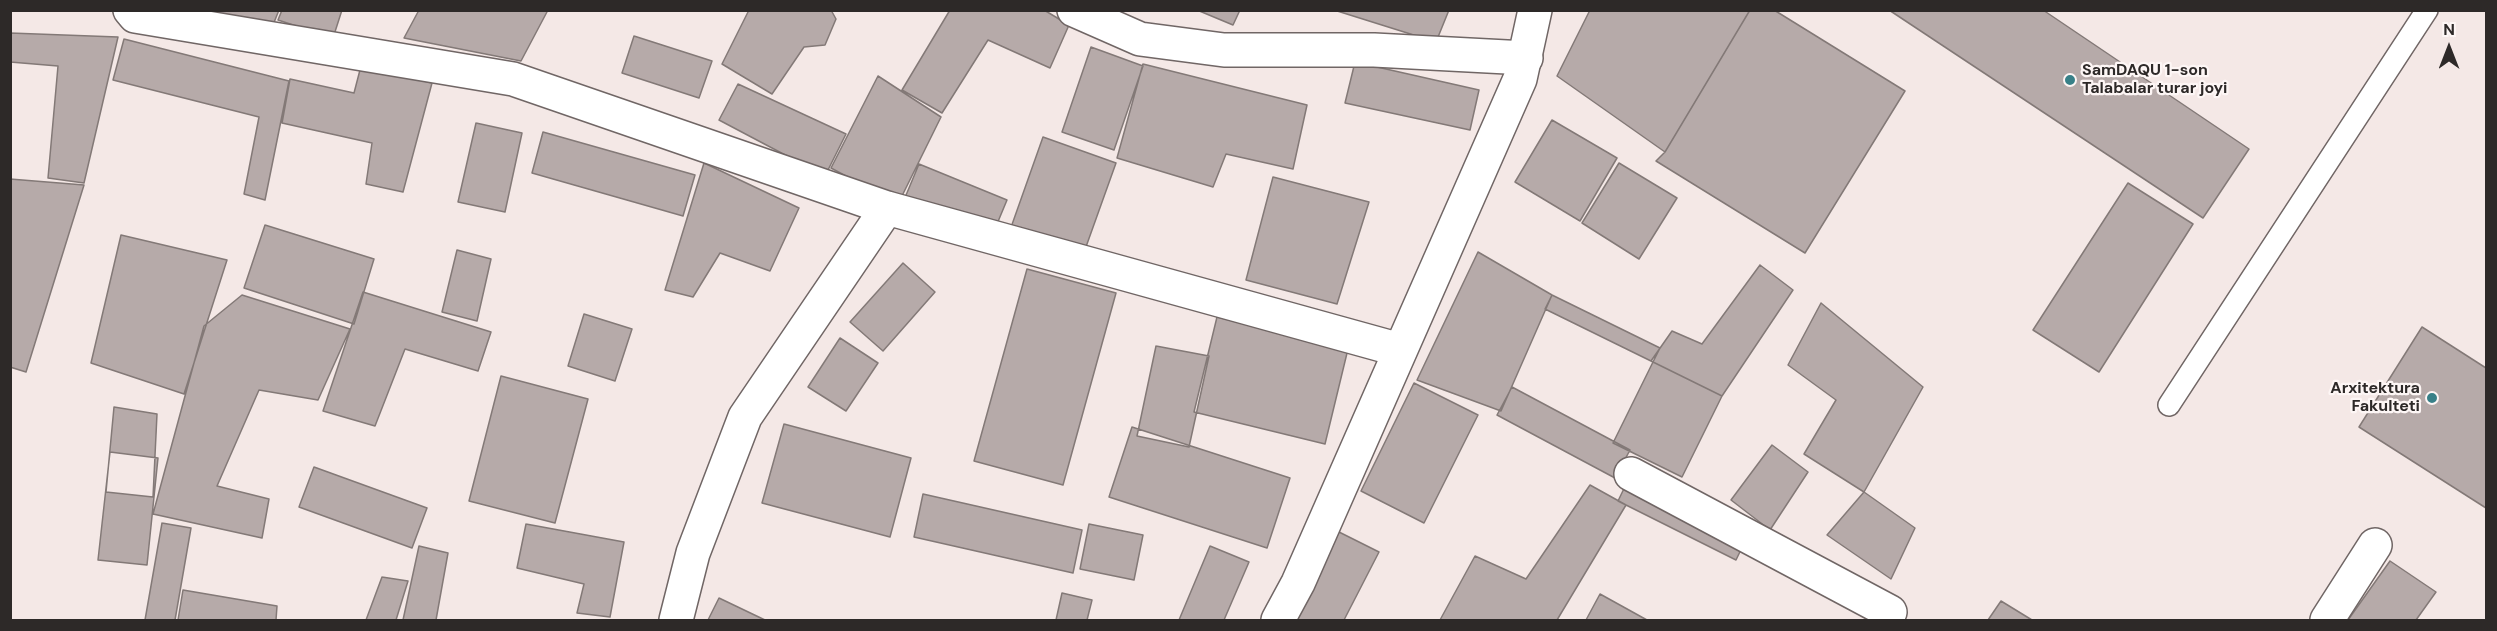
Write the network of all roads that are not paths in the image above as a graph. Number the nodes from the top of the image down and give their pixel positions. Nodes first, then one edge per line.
1 (130, 10) edge
2 (1074, 10) edge
3 (1535, 10) edge
4 (2427, 10) edge
5 (1526, 58) junction
6 (887, 208) junction
7 (1400, 350) junction
8 (2169, 405) dead end
9 (1631, 474) dead end
10 (2375, 545) dead end
11 (676, 621) edge
12 (1278, 621) edge
13 (1885, 621) edge
14 (2327, 621) edge

1 - 6 street
2 - 5 street
3 - 5 street
4 - 8 lane
5 - 7 street
6 - 7 street
6 - 11 street
7 - 12 street
9 - 13 street
10 - 14 street

